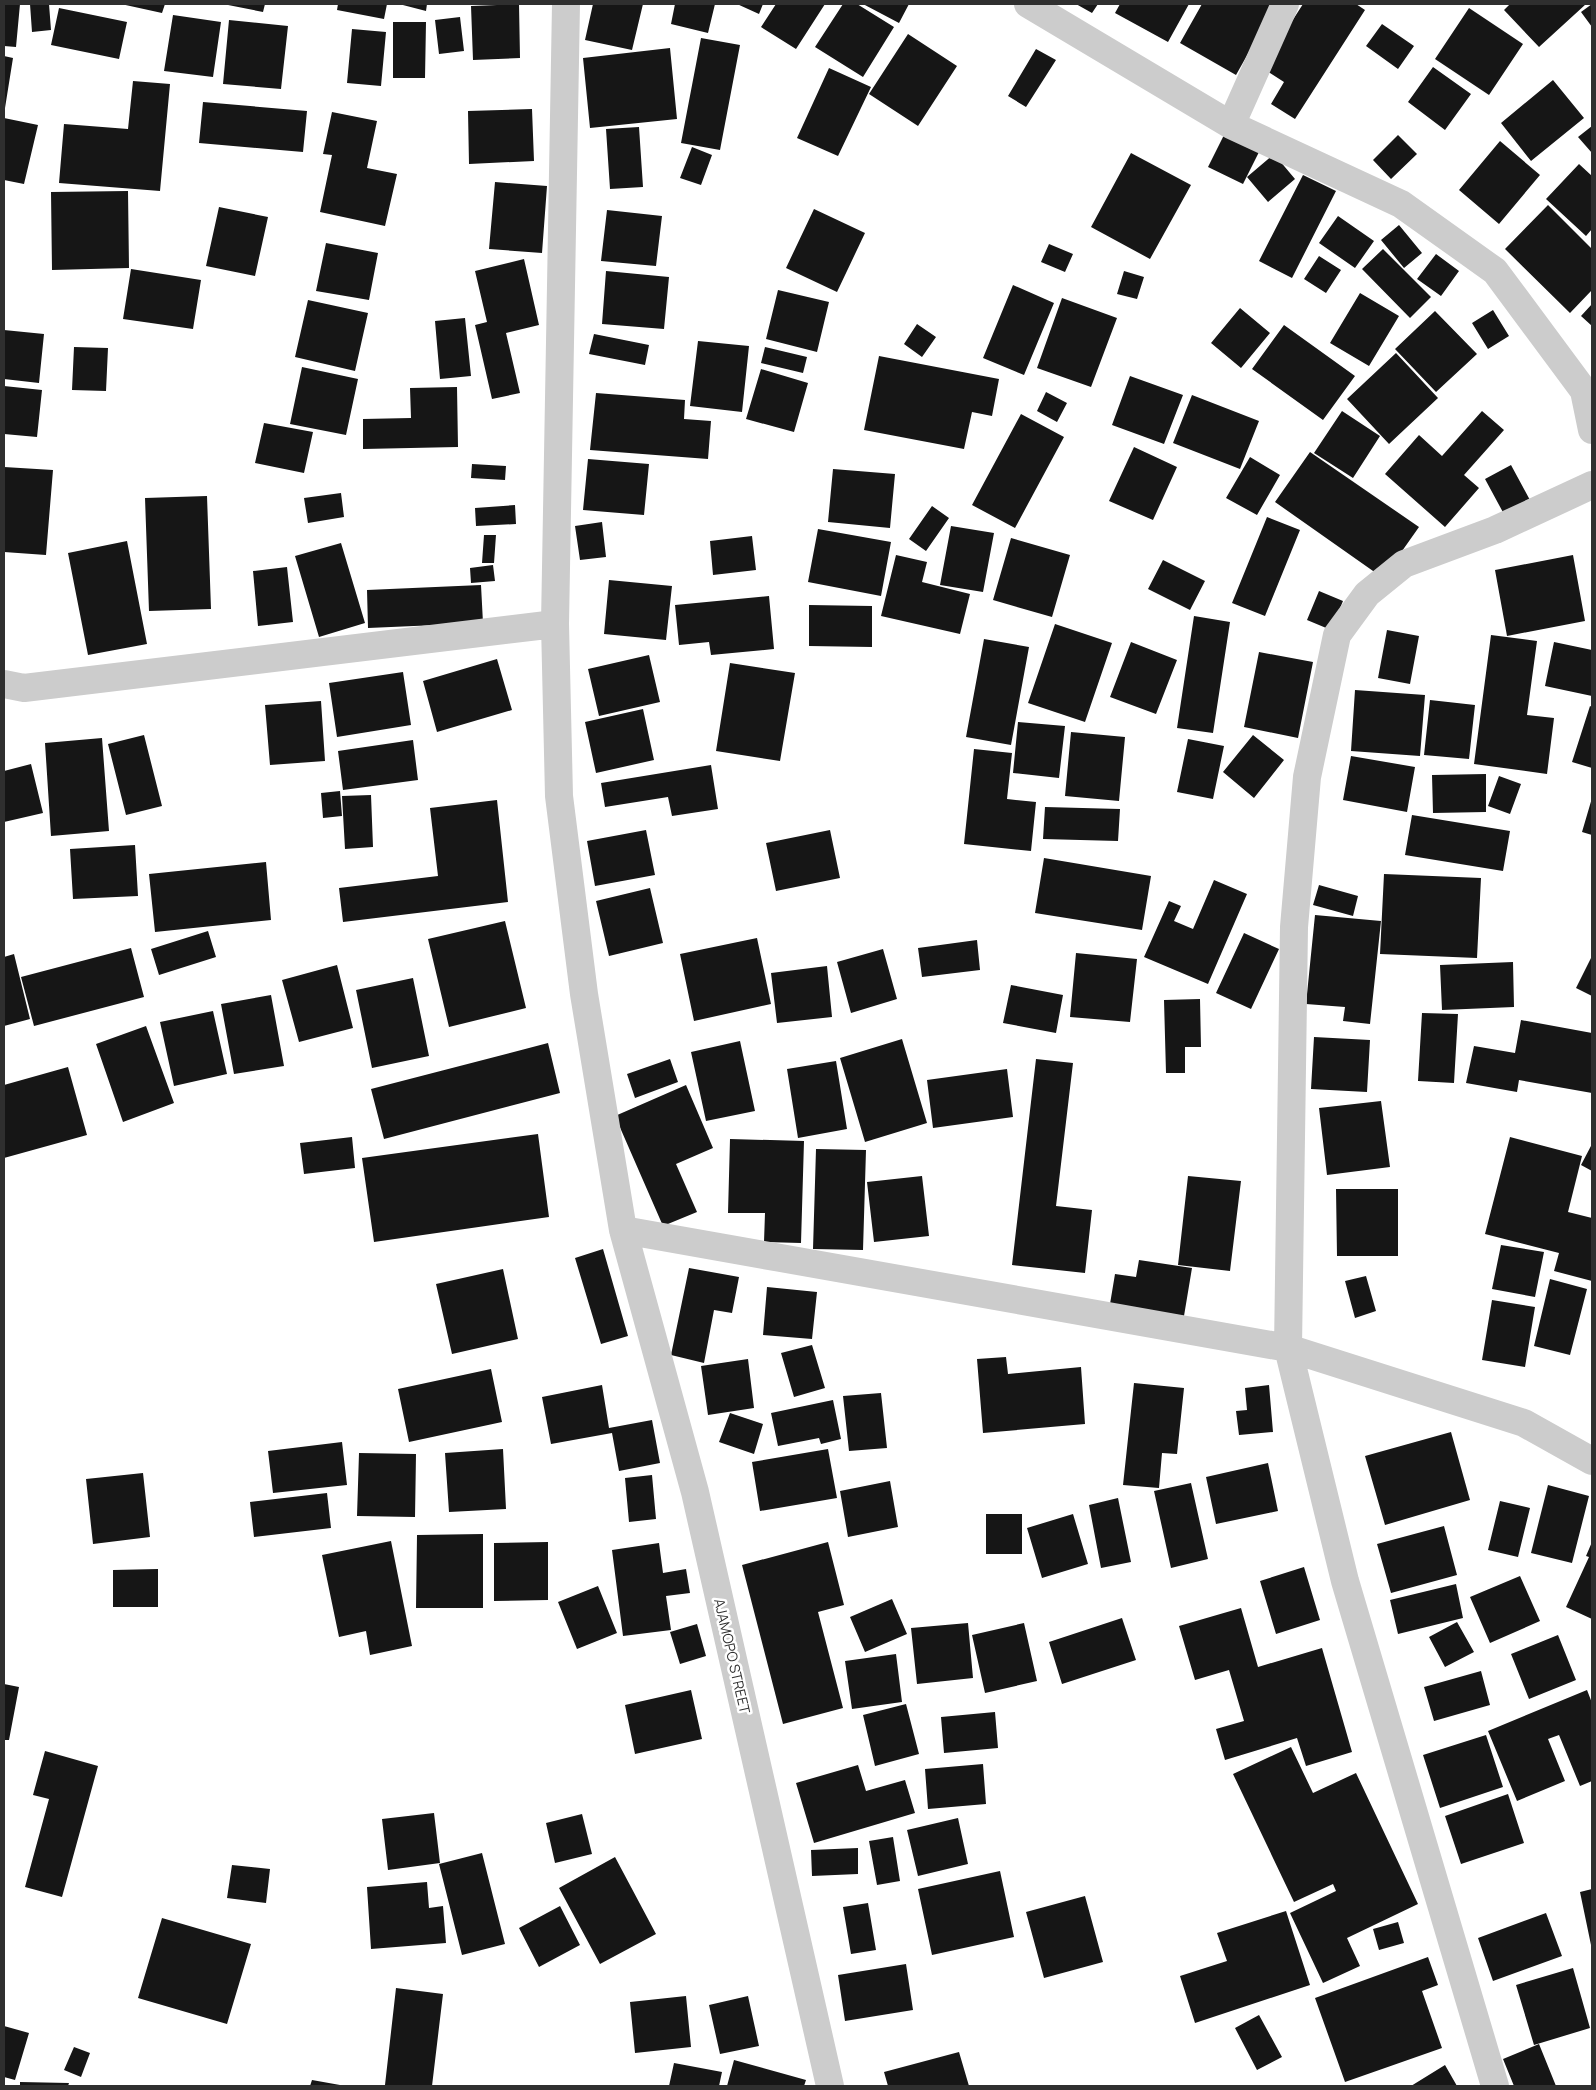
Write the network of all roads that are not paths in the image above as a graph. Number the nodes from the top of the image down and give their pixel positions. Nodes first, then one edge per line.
1 (566, 4) edge
2 (1028, 4) edge
3 (1285, 4) edge
4 (1231, 125) junction
5 (1592, 430) edge
6 (1592, 485) edge
7 (555, 624) junction
8 (4, 684) edge
9 (623, 1230) junction
10 (1288, 1348) junction
11 (1592, 1461) edge
12 (830, 2086) edge
13 (1495, 2086) edge

1 - 7 street, AJAMOPO STREET
2 - 4 street
3 - 4 street
4 - 5 street
6 - 10 street
7 - 8 street
7 - 9 street, AJAMOPO STREET
9 - 10 street
9 - 12 street, AJAMOPO STREET
10 - 11 street
10 - 13 street

